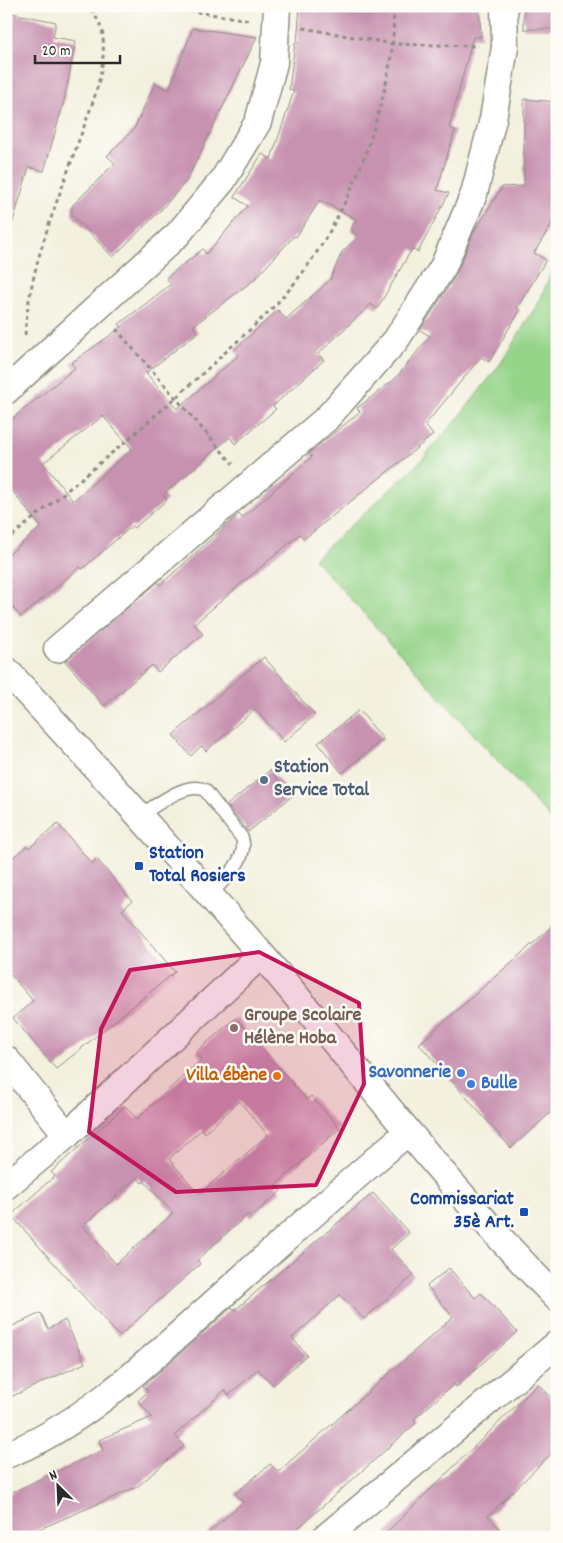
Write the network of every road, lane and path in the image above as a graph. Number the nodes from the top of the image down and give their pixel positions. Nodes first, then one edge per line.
1 (88, 6) edge
2 (157, 6) edge
3 (393, 6) edge
4 (504, 6) edge
5 (276, 14) edge
6 (393, 44) junction
7 (505, 47) junction
8 (97, 307) junction
9 (15, 383) edge
10 (175, 399) junction
11 (251, 485) junction
12 (6, 541) edge
13 (57, 649) dead end
14 (6, 670) edge
15 (139, 816) junction
16 (210, 896) junction
17 (261, 955) junction
18 (6, 1059) edge
19 (408, 1132) junction
20 (67, 1135) junction
21 (6, 1186) edge
22 (557, 1298) edge
23 (557, 1344) edge
24 (6, 1456) edge
25 (326, 1537) edge

1 - 9 path
2 - 5 path
3 - 6 path
4 - 7 street
5 - 6 path
5 - 8 street
6 - 7 path
6 - 10 path
7 - 11 street
8 - 9 street
8 - 10 path
10 - 11 path
10 - 12 path
11 - 13 street
14 - 15 street
15 - 16 street
15 - 16 lane
16 - 17 street
17 - 19 street
17 - 20 street
18 - 20 street
19 - 22 street
19 - 24 street
20 - 21 street
23 - 25 street

